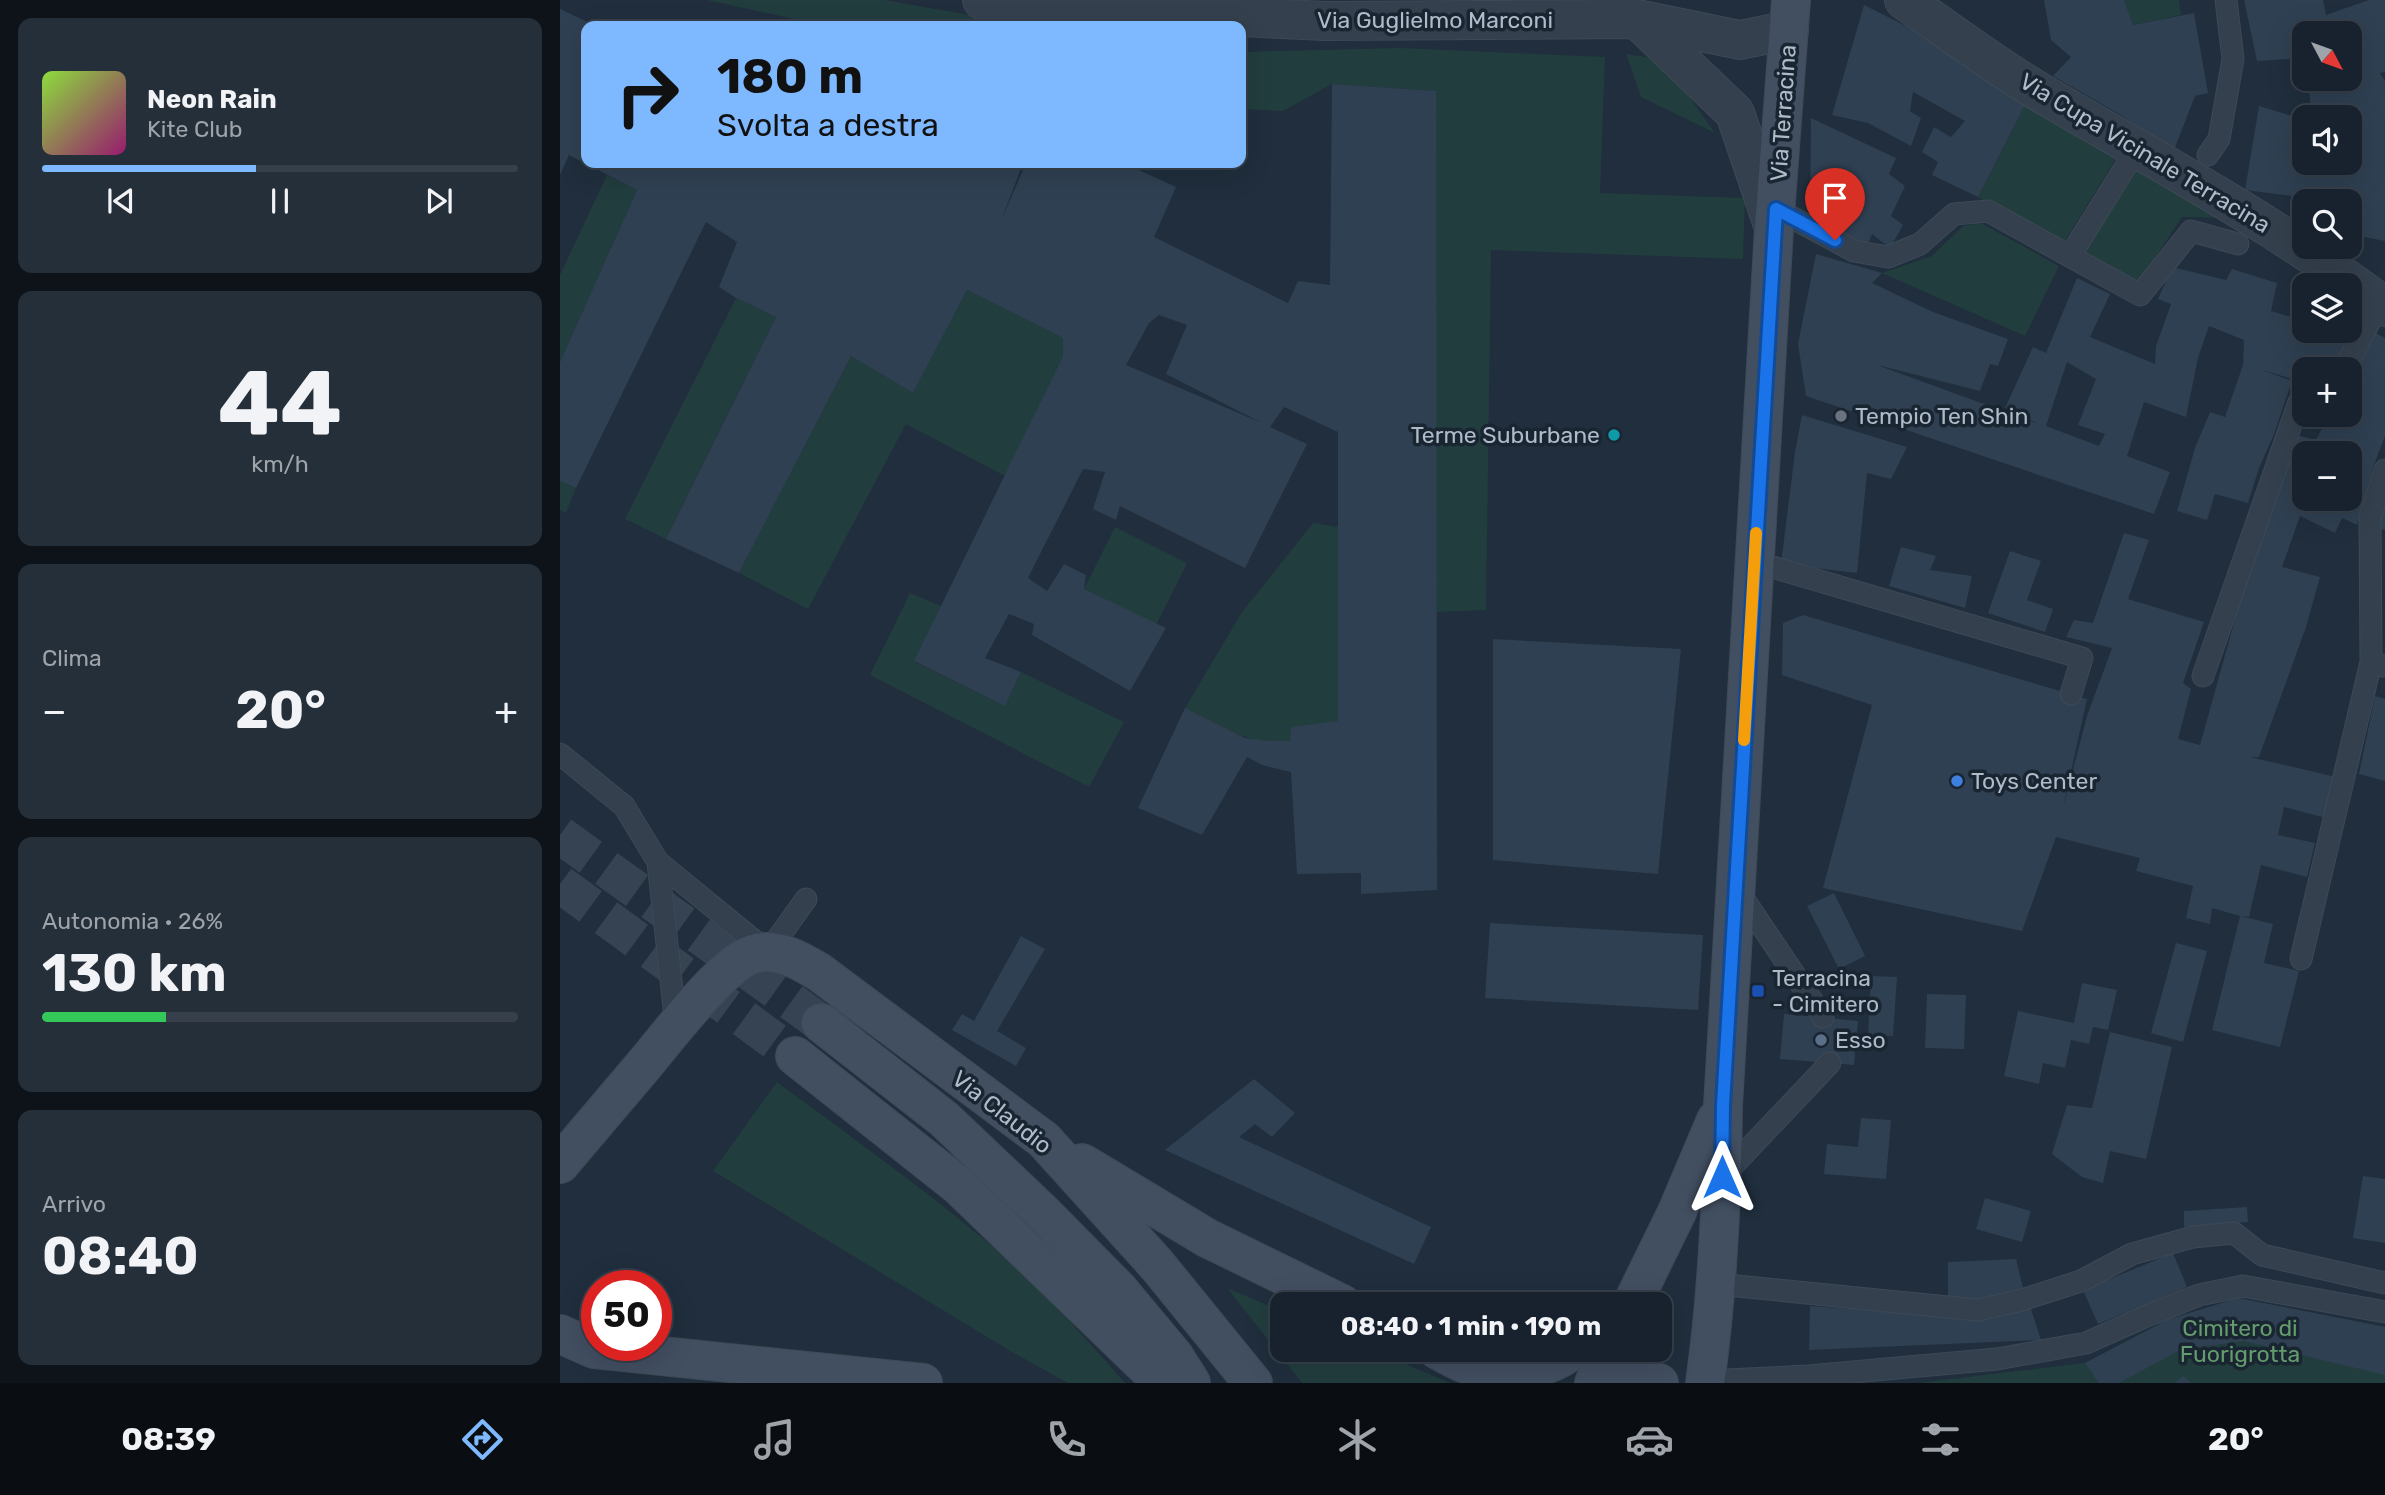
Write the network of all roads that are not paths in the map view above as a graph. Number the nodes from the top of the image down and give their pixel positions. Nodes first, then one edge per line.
1 (1669, 0) edge
2 (1904, 0) edge
3 (2227, 0) edge
4 (987, 1) edge
5 (1790, 15) edge
6 (1637, 19) junction
7 (2137, 148) junction
8 (2208, 155) dead end
9 (1775, 218) junction
10 (2238, 244) dead end
11 (2070, 256) junction
12 (2382, 305) edge
13 (2351, 357) edge
14 (2292, 422) edge
15 (2385, 470) edge
16 (1755, 562) junction
17 (2378, 664) edge
18 (2203, 676) dead end
19 (2071, 694) dead end
20 (560, 754) edge
21 (658, 862) junction
22 (1735, 888) junction
23 (806, 899) dead end
24 (768, 952) junction
25 (2301, 959) dead end
26 (1823, 1017) dead end
27 (821, 1023) tunnel mouth
28 (676, 1026) junction
29 (795, 1056) tunnel mouth
30 (1830, 1063) dead end
31 (1723, 1105) junction
32 (1044, 1140) junction
33 (560, 1164) edge
34 (1722, 1177) junction
35 (2385, 1283) edge
36 (1717, 1284) junction
37 (1317, 1292) edge
38 (1638, 1292) edge
39 (2385, 1312) edge
40 (560, 1334) edge
41 (1464, 1362) edge
42 (1550, 1362) edge
43 (1604, 1362) edge
44 (1813, 1379) edge
45 (1705, 1382) edge
46 (923, 1383) edge
47 (1163, 1383) edge
48 (1191, 1383) edge
49 (1253, 1383) edge
50 (1594, 1383) edge
51 (1619, 1383) edge
52 (1659, 1383) edge

1 - 6 street
2 - 7 street, Via Cupa Vicinale Terracina
3 - 8 lane
4 - 6 street, Via Guglielmo Marconi
5 - 6 street, Via Guglielmo Marconi
5 - 9 main road, Via Terracina
6 - 9 street
7 - 11 lane
7 - 12 street, Via Cupa Vicinale Terracina
9 - 11 lane
9 - 16 main road, Via Terracina
10 - 11 lane
12 - 13 lane
14 - 18 lane
15 - 17 lane
16 - 19 lane
16 - 22 main road, Via Terracina
17 - 25 lane
20 - 21 lane
21 - 24 lane
21 - 28 lane
22 - 26 lane
22 - 31 main road, Via Terracina
23 - 24 lane
24 - 28 main road
24 - 32 main road, Via Claudio
27 - 48 main road, Via Claudio
28 - 33 main road
29 - 47 main road
30 - 34 lane
31 - 34 main road, Via Terracina
31 - 38 main road, Via Terracina
32 - 37 main road
32 - 49 main road, Via Claudio
34 - 36 main road, Via Terracina
35 - 36 lane
36 - 45 main road, Via Terracina
39 - 44 lane
40 - 46 main road
41 - 42 main road
43 - 50 main road
44 - 45 lane
51 - 52 main road

